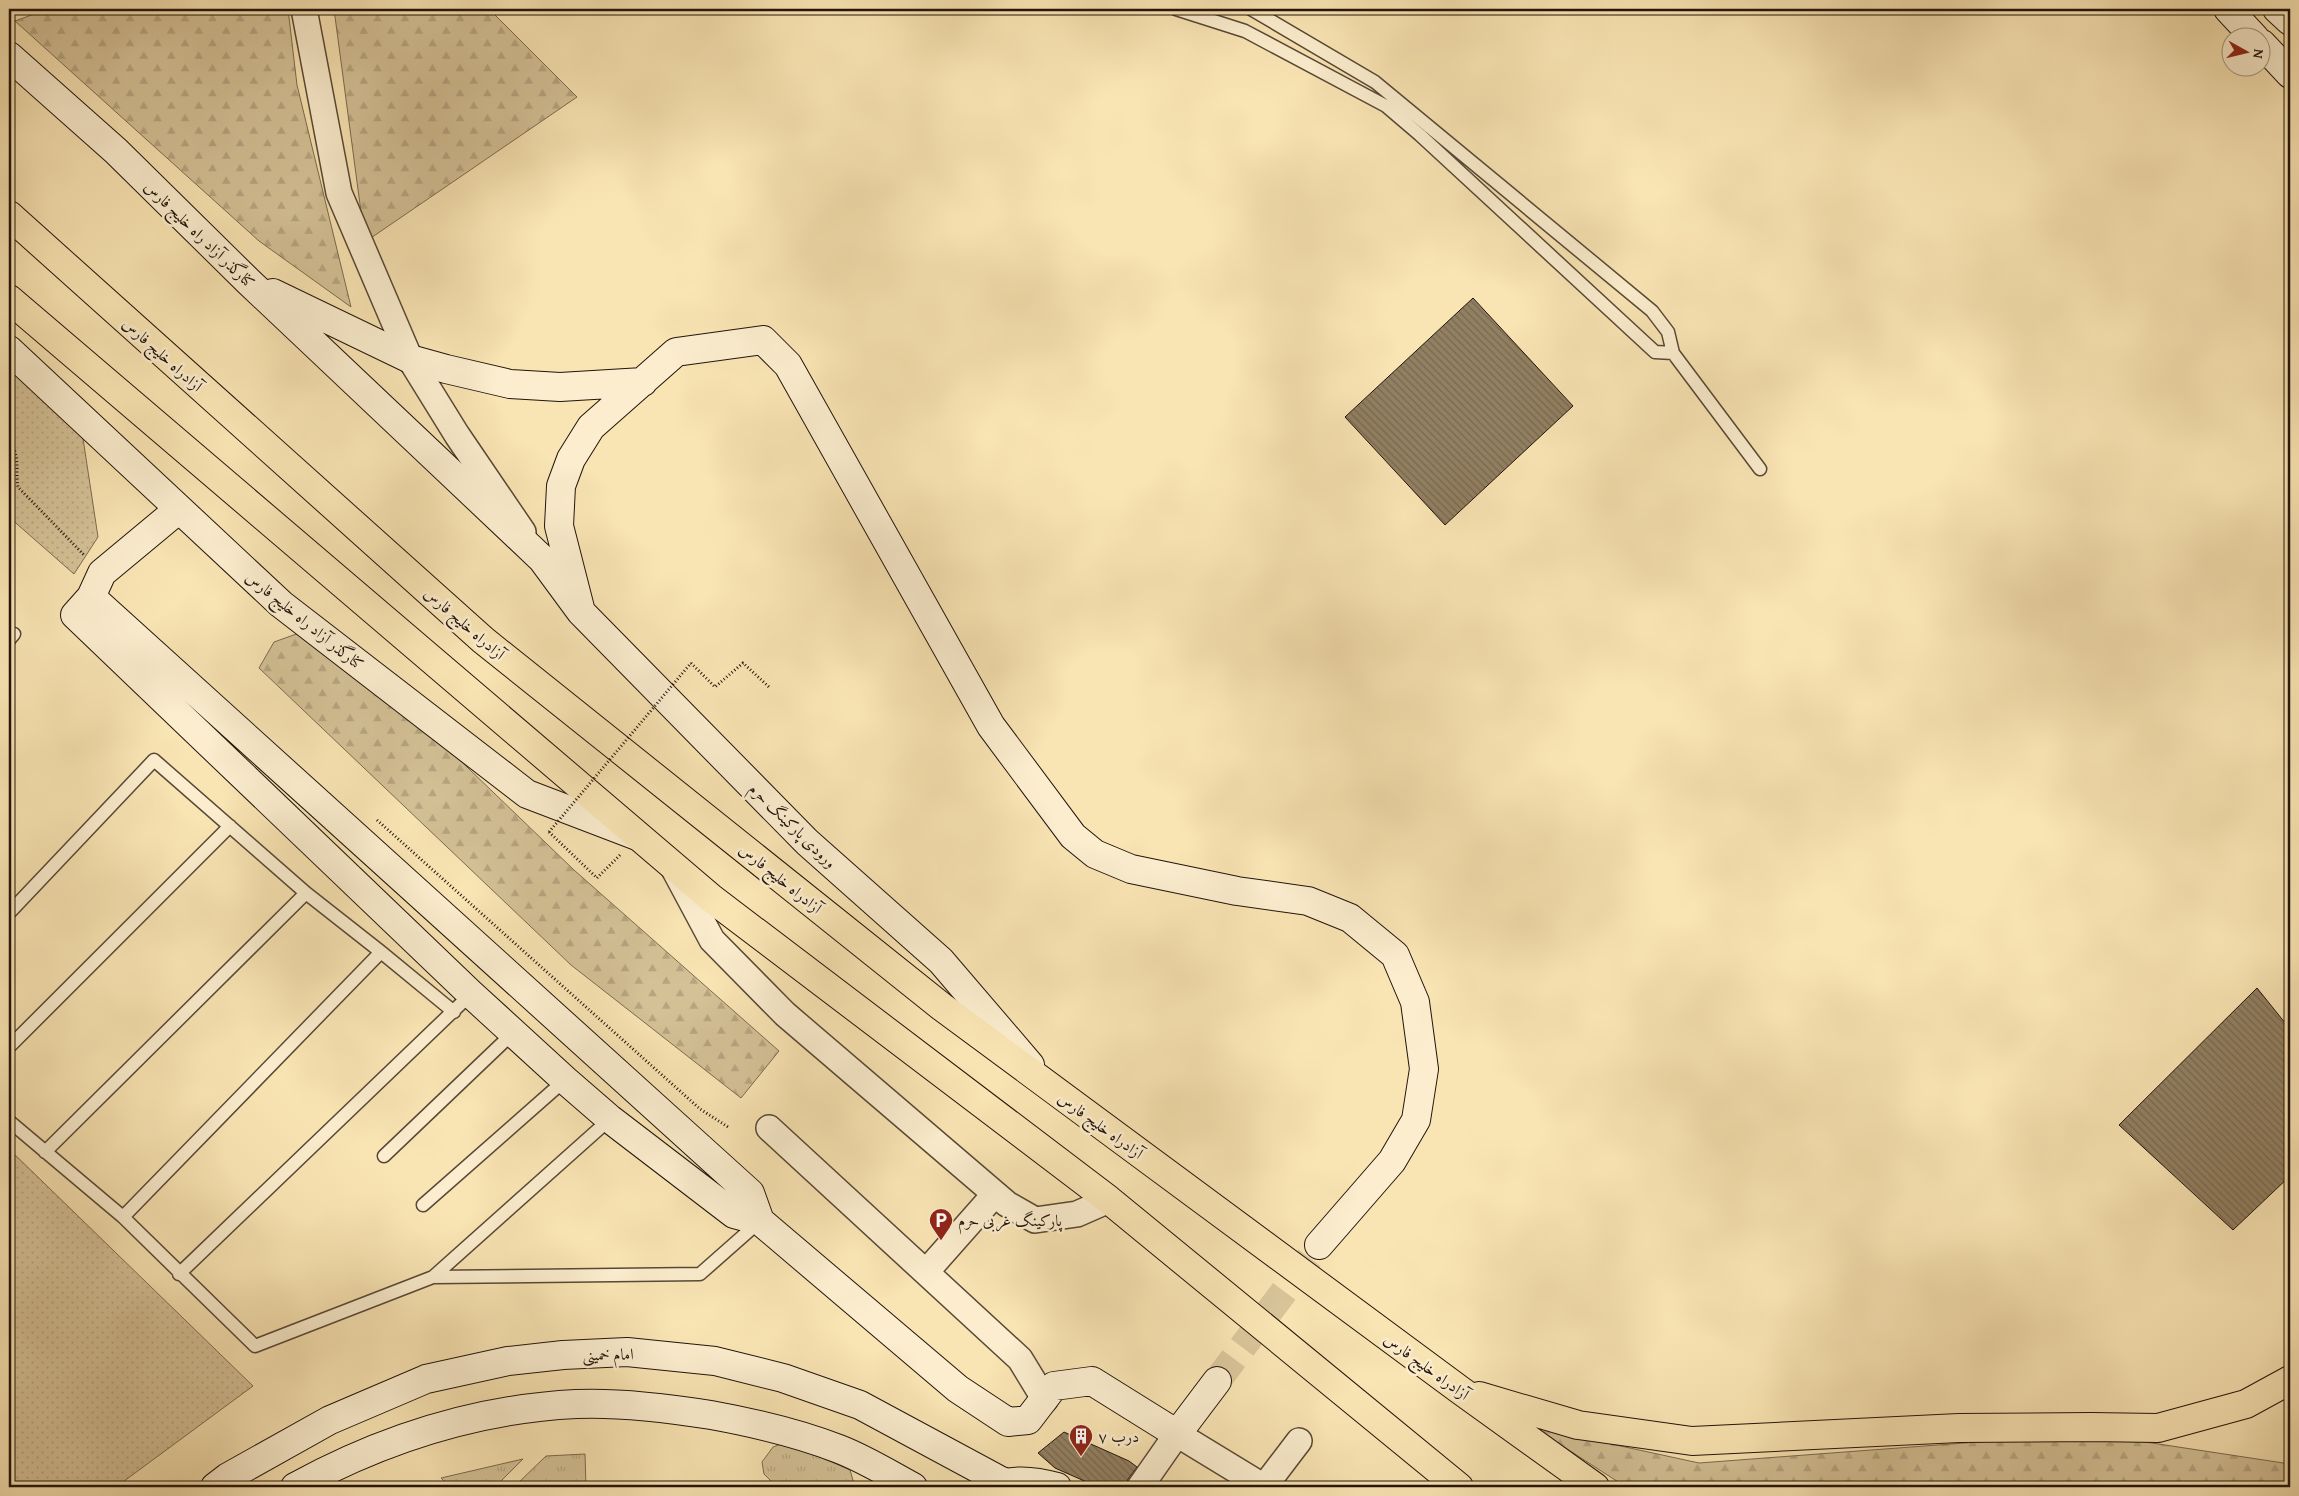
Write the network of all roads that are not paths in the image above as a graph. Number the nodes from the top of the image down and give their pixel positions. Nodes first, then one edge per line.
1 (304, 9) edge
2 (1176, 9) edge
3 (1251, 9) edge
4 (2228, 9) edge
5 (2277, 9) edge
6 (2290, 21) edge
7 (2246, 28) edge
8 (2272, 55) edge
9 (9, 56) edge
10 (2290, 74) edge
11 (9, 215) edge
12 (249, 282) junction
13 (9, 299) edge
14 (9, 350) edge
15 (1673, 353) junction
16 (410, 359) junction
17 (643, 382) junction
18 (1760, 469) dead end
19 (179, 509) junction
20 (542, 559) junction
21 (96, 585) junction
22 (581, 612) junction
23 (230, 826) junction
24 (639, 836) junction
25 (672, 864) junction
26 (306, 893) junction
27 (9, 913) edge
28 (381, 952) junction
29 (463, 1003) junction
30 (514, 1032) junction
31 (9, 1047) edge
32 (565, 1080) junction
33 (1049, 1087) junction
34 (610, 1119) junction
35 (9, 1121) edge
36 (769, 1128) dead end
37 (45, 1152) junction
38 (384, 1156) dead end
39 (995, 1194) junction
40 (1110, 1200) junction
41 (423, 1205) dead end
42 (123, 1217) junction
43 (760, 1221) junction
44 (1320, 1245) tunnel mouth
45 (926, 1272) junction
46 (179, 1274) junction
47 (434, 1277) junction
48 (2290, 1380) edge
49 (1217, 1381) tunnel mouth
50 (1460, 1390) junction
51 (1045, 1400) junction
52 (1177, 1434) junction
53 (1299, 1441) dead end
54 (998, 1485) edge
55 (215, 1487) edge
56 (295, 1487) edge
57 (913, 1487) edge
58 (1057, 1487) edge
59 (1140, 1487) edge
60 (1459, 1487) edge
61 (1595, 1487) edge

1 - 16 street
2 - 15 lane
3 - 15 lane
4 - 7 street
5 - 6 street
8 - 10 street
9 - 12 street, کنارگذر آزاد راه خلیج فارس
11 - 33 highway, آزادراه خلیج فارس
12 - 16 street
12 - 20 street, کنارگذر آزاد راه خلیج فارس
13 - 24 highway
14 - 19 street, کنارگذر آزاد راه خلیج فارس
15 - 18 lane
16 - 17 street
16 - 20 street
17 - 22 street
17 - 44 street
19 - 21 street
19 - 24 street, کنارگذر آزاد راه خلیج فارس
20 - 22 street, ورودی پارکینگ حرم
21 - 29 street
21 - 43 street
22 - 33 street, ورودی پارکینگ حرم
23 - 26 lane
23 - 27 lane
23 - 31 lane
24 - 25 highway
25 - 39 street
25 - 40 highway
26 - 28 lane
26 - 37 lane
28 - 29 lane
28 - 42 lane
29 - 30 street
29 - 46 lane
30 - 32 street
30 - 38 lane
32 - 34 street
32 - 41 lane
33 - 50 highway, آزادراه خلیج فارس
34 - 43 street
34 - 47 lane
35 - 37 lane
36 - 45 street
37 - 42 lane
39 - 40 street
39 - 45 street
40 - 60 highway
42 - 46 lane
43 - 47 lane
43 - 51 street
45 - 51 street
46 - 47 lane
48 - 50 highway
49 - 52 street
50 - 61 highway, آزادراه خلیج فارس
51 - 52 street
52 - 53 street
52 - 59 street
54 - 55 street, امام خمینی
54 - 58 street
56 - 57 street

